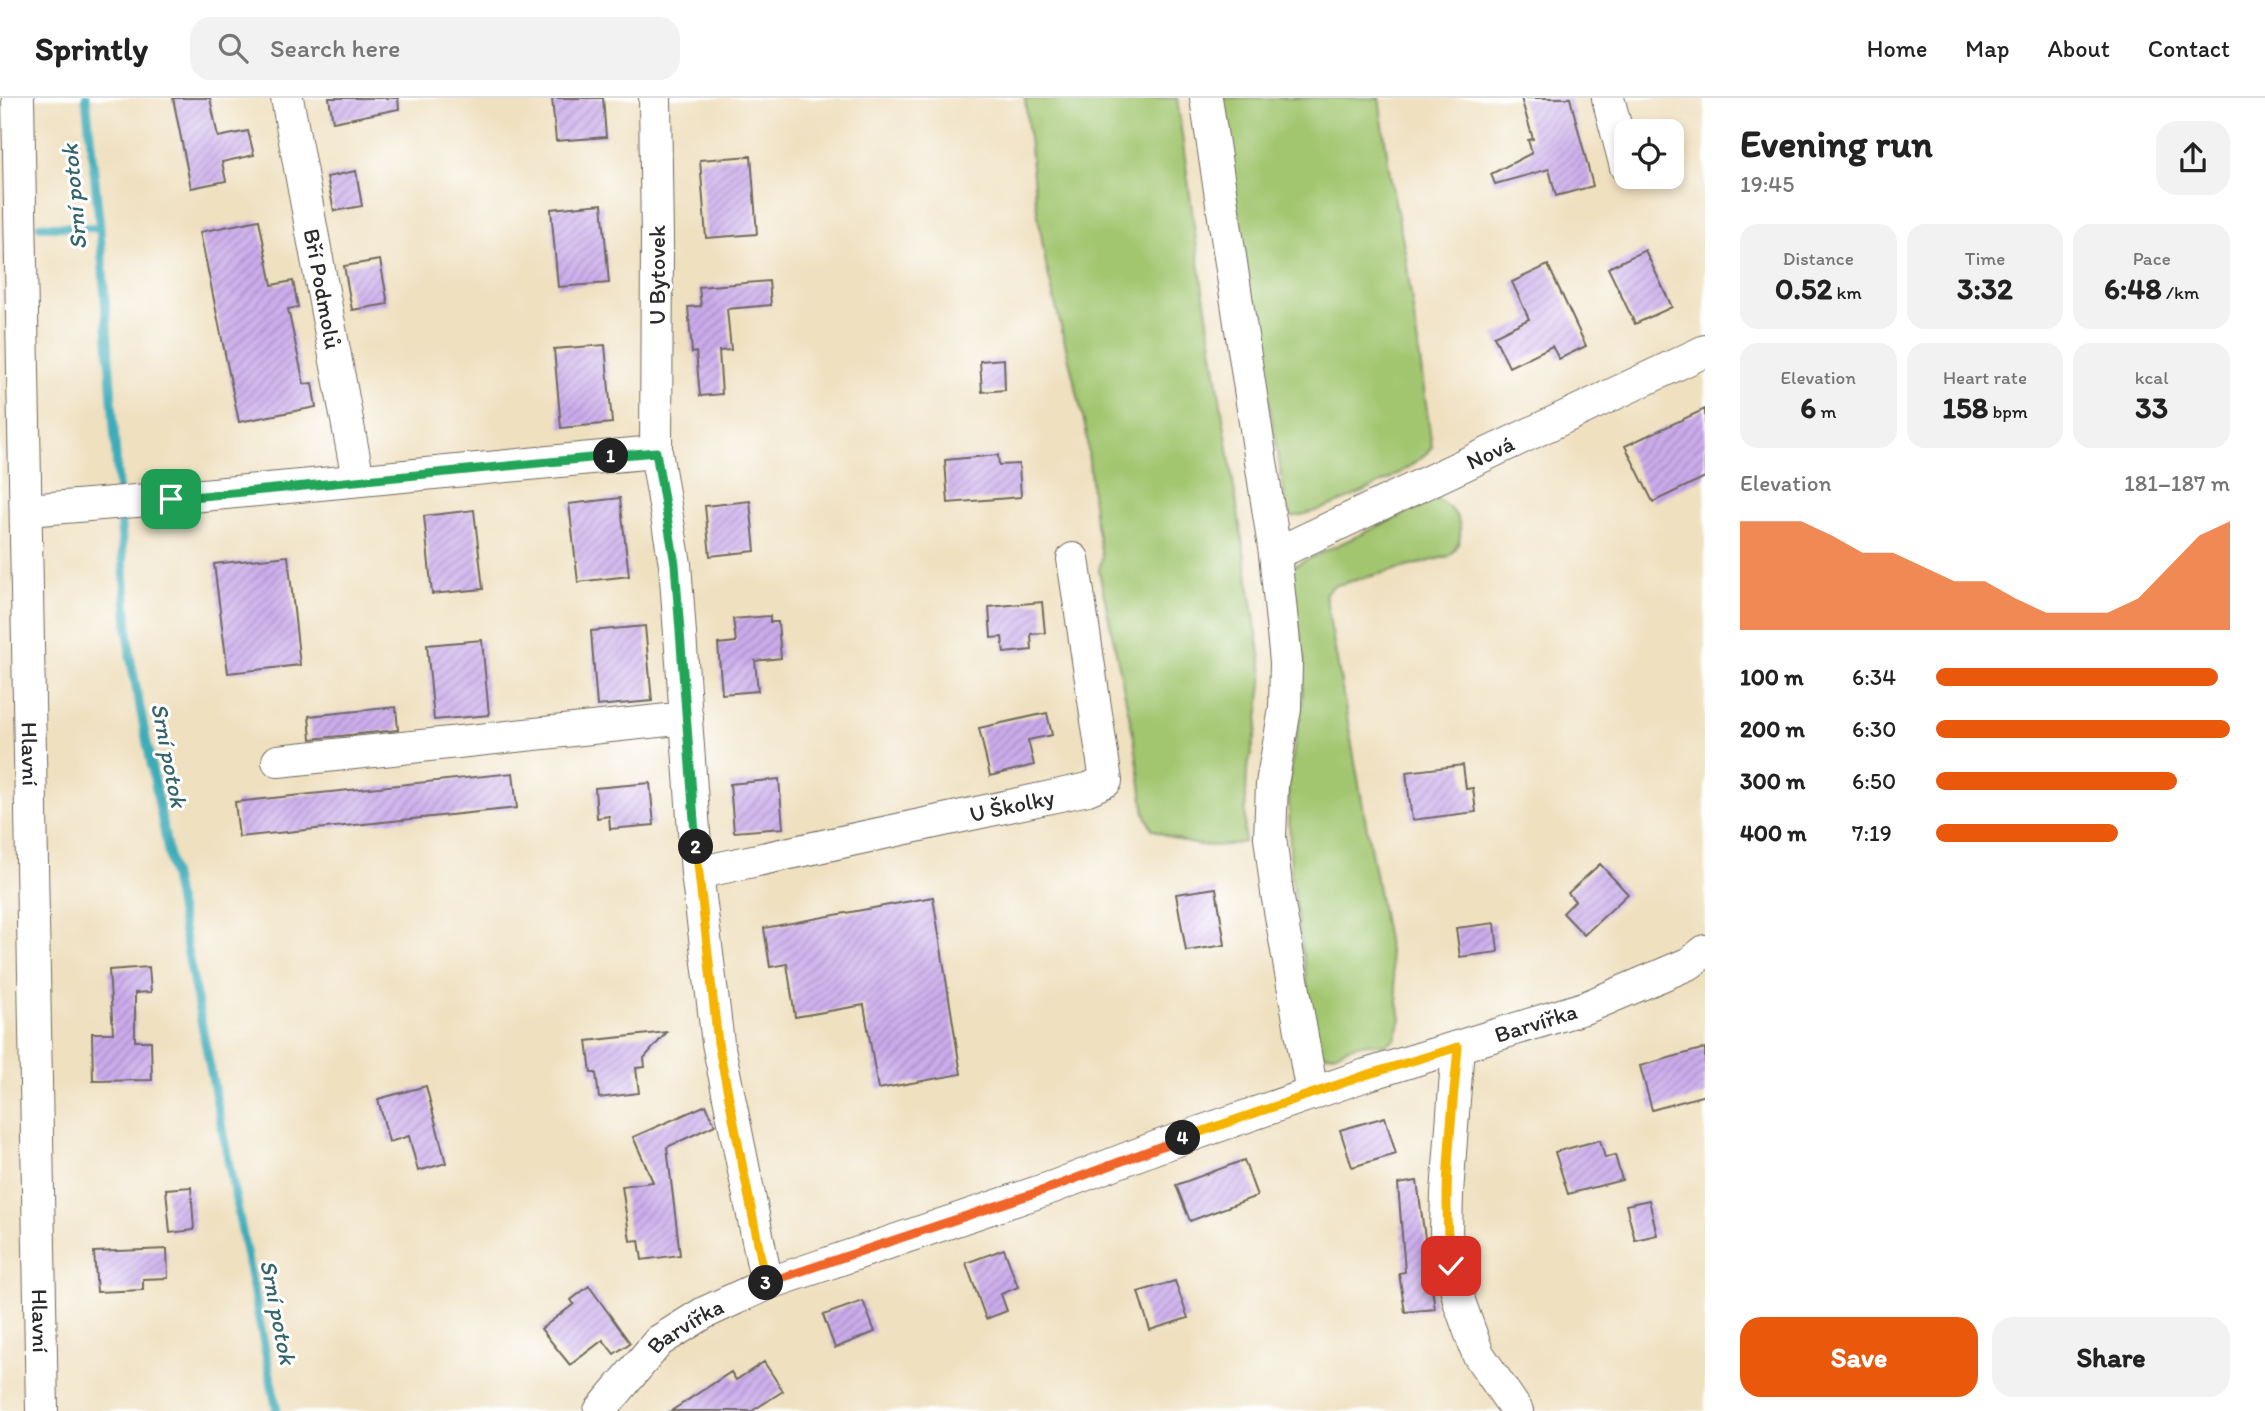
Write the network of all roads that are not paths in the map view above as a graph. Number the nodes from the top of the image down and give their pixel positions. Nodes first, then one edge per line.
1 (287, 98) edge
2 (655, 98) edge
3 (1206, 98) edge
4 (1608, 98) edge
5 (12, 104) edge
6 (1614, 121) edge
7 (1705, 351) edge
8 (656, 452) junction
9 (358, 479) junction
10 (27, 510) junction
11 (1275, 554) junction
12 (1073, 559) dead end
13 (687, 718) junction
14 (278, 761) dead end
15 (697, 873) junction
16 (1705, 951) edge
17 (1458, 1047) junction
18 (1312, 1094) junction
19 (767, 1284) junction
20 (42, 1411) edge
21 (600, 1411) edge
22 (1517, 1411) edge

1 - 9 street, Bří Podmolů
2 - 8 street, U Bytovek
3 - 11 street
4 - 6 street
5 - 10 street, Hlavní
7 - 11 street, Nová
8 - 9 street
8 - 13 street
9 - 10 street
10 - 20 street, Hlavní
11 - 18 street
12 - 15 street, U Školky
13 - 14 street
13 - 15 street
15 - 19 street
16 - 17 street, Barvířka
17 - 18 street, Barvířka
17 - 22 street
18 - 19 street, Barvířka
19 - 21 street, Barvířka

